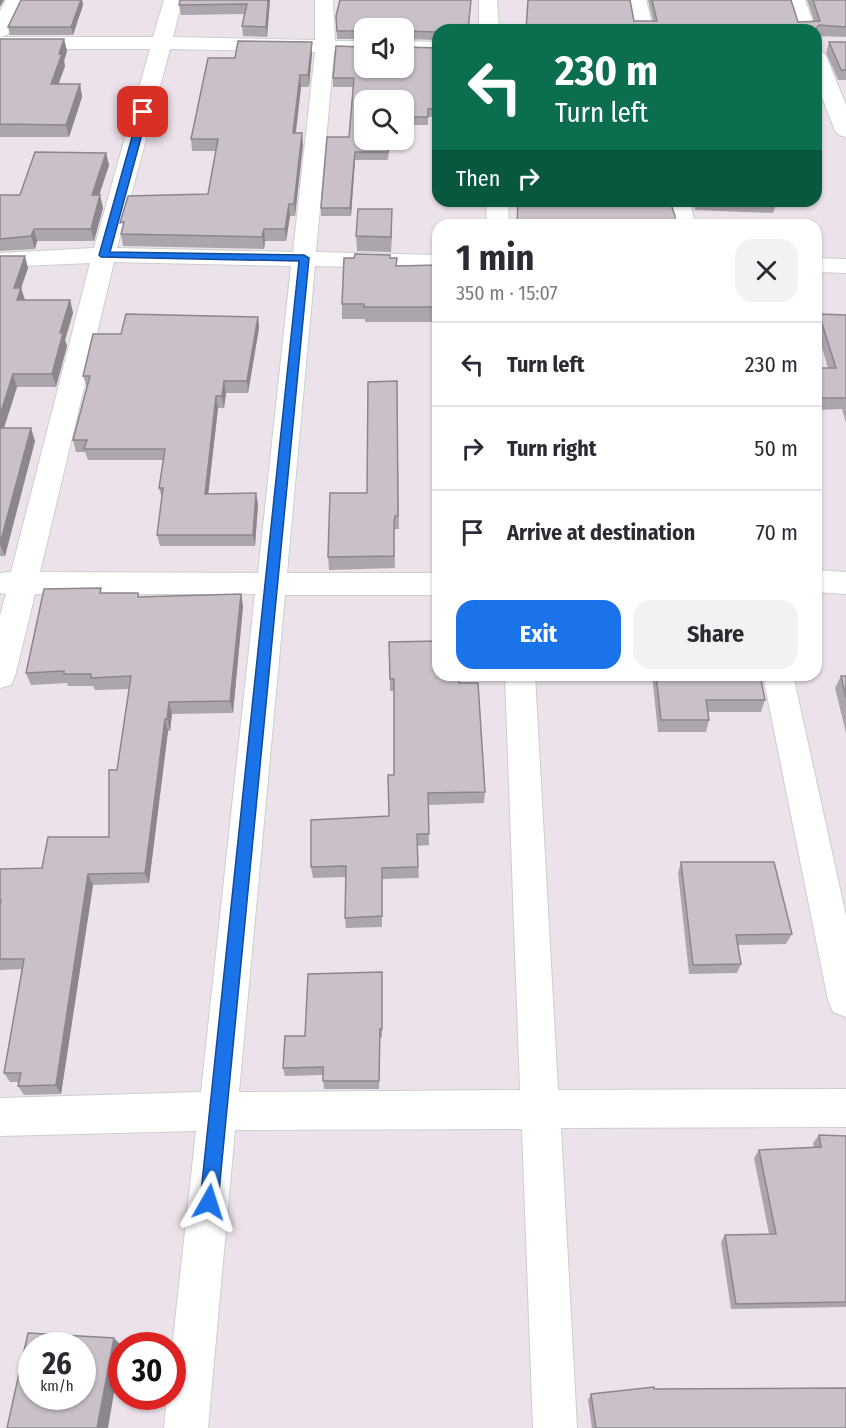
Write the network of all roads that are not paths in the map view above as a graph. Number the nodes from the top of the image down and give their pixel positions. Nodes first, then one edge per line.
1 (15, 0) edge
2 (173, 0) edge
3 (324, 0) edge
4 (488, 0) edge
5 (637, 0) edge
6 (796, 0) edge
7 (489, 24) edge
8 (643, 24) edge
9 (804, 24) edge
10 (0, 30) edge
11 (0, 43) edge
12 (160, 43) junction
13 (822, 45) edge
14 (836, 45) edge
15 (325, 46) junction
16 (354, 47) edge
17 (414, 47) edge
18 (432, 48) edge
19 (822, 71) edge
20 (846, 131) edge
21 (104, 255) junction
22 (304, 258) junction
23 (0, 260) edge
24 (432, 262) edge
25 (822, 265) edge
26 (846, 266) edge
27 (822, 581) edge
28 (11, 582) edge
29 (846, 583) edge
30 (432, 584) edge
31 (271, 585) junction
32 (0, 676) edge
33 (519, 681) edge
34 (779, 681) edge
35 (846, 1000) edge
36 (846, 1108) edge
37 (540, 1109) junction
38 (218, 1111) junction
39 (0, 1118) edge
40 (186, 1428) edge
41 (555, 1428) edge

1 - 10 street
2 - 12 street
3 - 15 street
4 - 7 street
5 - 8 street
6 - 9 street
11 - 12 street
12 - 15 street
12 - 21 street
13 - 14 street
15 - 16 street
15 - 22 street
17 - 18 street
19 - 20 street
21 - 22 street
21 - 23 street
21 - 28 street
22 - 24 street
22 - 31 street
25 - 26 street
27 - 29 street
28 - 31 street
28 - 32 street
30 - 31 street
31 - 38 street
33 - 37 street
34 - 35 street
36 - 37 street
37 - 38 street
37 - 41 street
38 - 39 street
38 - 40 street

